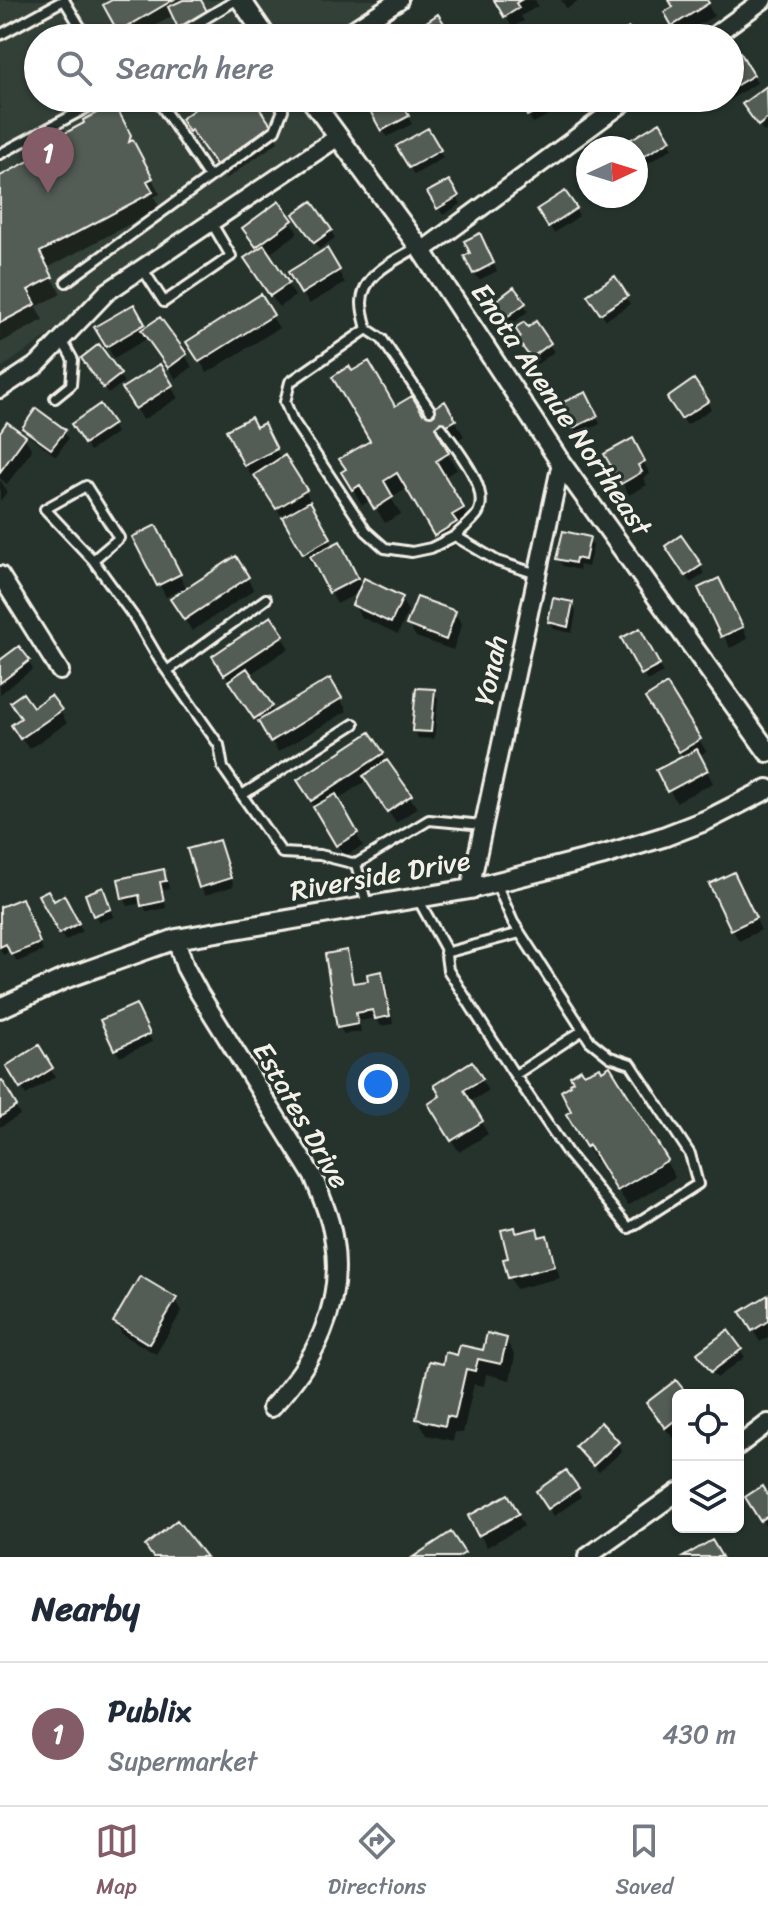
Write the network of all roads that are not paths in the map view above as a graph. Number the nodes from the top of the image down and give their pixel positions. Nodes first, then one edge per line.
1 (239, 0) edge
2 (399, 0) edge
3 (762, 4) edge
4 (79, 24) edge
5 (197, 24) edge
6 (256, 24) edge
7 (362, 24) edge
8 (732, 24) edge
9 (0, 35) edge
10 (79, 112) edge
11 (166, 112) edge
12 (282, 112) edge
13 (320, 112) edge
14 (611, 112) edge
15 (338, 137) junction
16 (0, 154) edge
17 (209, 177) junction
18 (210, 222) junction
19 (420, 249) junction
20 (142, 268) junction
21 (66, 282) dead end
22 (367, 329) junction
23 (62, 339) junction
24 (0, 389) edge
25 (55, 398) dead end
26 (430, 410) dead end
27 (442, 428) dead end
28 (561, 463) junction
29 (455, 536) junction
30 (93, 560) junction
31 (537, 574) junction
32 (0, 575) edge
33 (266, 599) dead end
34 (60, 671) dead end
35 (167, 671) junction
36 (354, 724) dead end
37 (768, 752) edge
38 (768, 789) edge
39 (242, 795) junction
40 (484, 825) junction
41 (356, 864) junction
42 (496, 882) junction
43 (470, 889) junction
44 (418, 897) junction
45 (367, 906) junction
46 (520, 933) junction
47 (176, 939) junction
48 (445, 953) junction
49 (0, 1008) edge
50 (583, 1030) junction
51 (515, 1075) junction
52 (271, 1408) dead end
53 (768, 1423) edge
54 (744, 1441) edge
55 (672, 1496) edge
56 (587, 1557) edge

1 - 5 lane
1 - 6 street
2 - 7 street
3 - 8 street
4 - 9 lane
10 - 16 lane
11 - 17 lane
12 - 17 lane
13 - 15 street, Enota Avenue Northeast
14 - 19 street
15 - 18 street
15 - 19 street, Enota Avenue Northeast
17 - 21 lane
18 - 20 street
18 - 20 lane
19 - 22 lane
19 - 28 street, Enota Avenue Northeast
20 - 23 street
22 - 26 lane
22 - 29 lane
23 - 24 street
23 - 25 lane
27 - 29 lane
28 - 31 street, Yonah
28 - 37 street, Enota Avenue Northeast
29 - 31 lane
30 - 30 lane
30 - 35 lane
31 - 40 street, Yonah
32 - 34 street
33 - 35 lane
35 - 39 lane
36 - 39 lane
38 - 42 street, Riverside Drive
39 - 41 lane
40 - 41 lane
40 - 43 street, Yonah
41 - 45 lane
42 - 43 street, Riverside Drive
42 - 46 lane
43 - 44 street, Riverside Drive
44 - 45 street, Riverside Drive
44 - 48 lane
45 - 47 street, Riverside Drive
46 - 48 lane
46 - 50 lane
47 - 49 street, Riverside Drive
47 - 52 street, Estates Drive
48 - 51 lane
50 - 51 lane
50 - 51 lane
53 - 54 street
55 - 56 street

